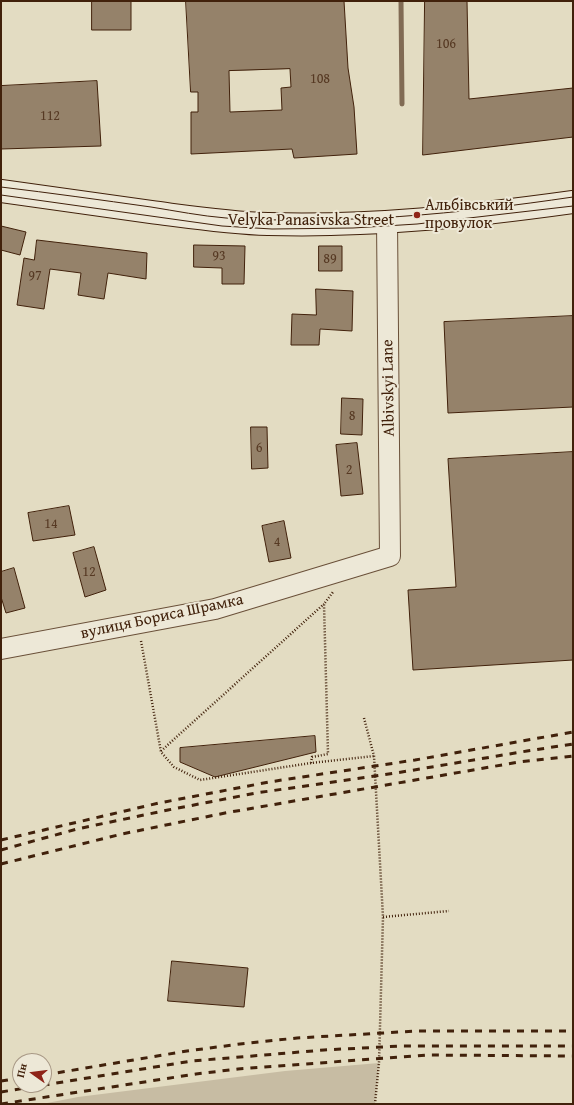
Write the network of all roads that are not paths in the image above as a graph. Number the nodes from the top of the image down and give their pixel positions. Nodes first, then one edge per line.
1 (1, 191) edge
2 (573, 202) edge
3 (387, 221) junction
4 (390, 556) joint
5 (1, 649) edge

1 - 3 street, Velyka Panasivska Street
2 - 3 street, Velyka Panasivska Street
3 - 4 street, Albivskyi Lane
4 - 5 street, вулиця Бориса Шрамка

